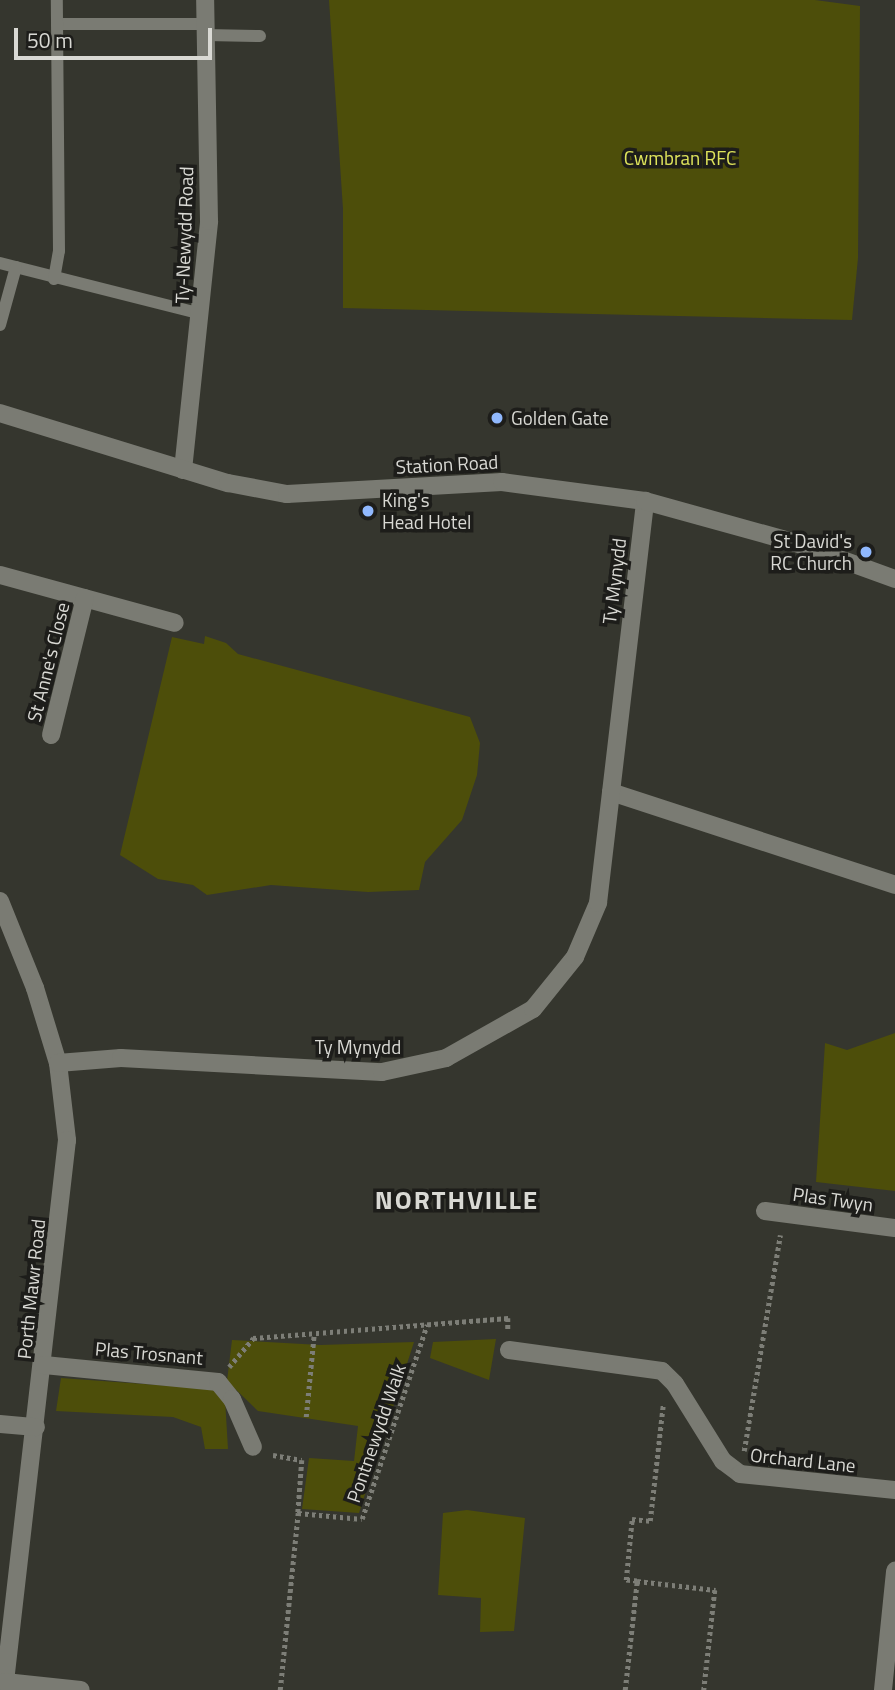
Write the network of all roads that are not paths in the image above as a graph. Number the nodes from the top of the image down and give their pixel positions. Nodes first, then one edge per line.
1 (57, 0) edge
2 (205, 0) edge
3 (57, 24) junction
4 (206, 29) junction
5 (260, 36) dead end
6 (0, 263) edge
7 (16, 267) junction
8 (54, 279) junction
9 (202, 314) junction
10 (0, 325) edge
11 (0, 412) edge
12 (183, 470) junction
13 (645, 500) junction
14 (0, 575) edge
15 (895, 579) edge
16 (85, 598) junction
17 (174, 623) dead end
18 (51, 735) dead end
19 (611, 792) junction
20 (895, 884) edge
21 (0, 901) edge
22 (58, 1063) junction
23 (774, 1212) road end
24 (895, 1228) edge
25 (509, 1350) road end
26 (44, 1365) junction
27 (0, 1424) edge
28 (36, 1427) junction
29 (253, 1447) road end
30 (895, 1490) edge
31 (895, 1572) edge
32 (4, 1686) edge
33 (81, 1690) edge
34 (883, 1690) edge

1 - 3 lane
2 - 4 street, Ty-Newydd Road
3 - 4 lane
3 - 8 lane
4 - 5 lane
4 - 9 street, Ty-Newydd Road
6 - 7 lane
7 - 8 lane
7 - 10 lane
8 - 9 lane
9 - 12 street, Ty-Newydd Road
11 - 12 street, Station Road
12 - 13 street, Station Road
13 - 15 street, Station Road
13 - 19 street, Ty Mynydd
14 - 16 street, St Anne's Close
16 - 17 street, St Anne's Close
16 - 18 street, St Anne's Close
19 - 20 street
19 - 22 street, Ty Mynydd
21 - 22 street, Porth Mawr Road
22 - 26 street, Porth Mawr Road
23 - 24 street, Plas Twyn
25 - 30 street, Orchard Lane
26 - 28 street, Porth Mawr Road
26 - 29 street, Plas Trosnant
27 - 28 street
28 - 32 street, Porth Mawr Road
31 - 34 street
32 - 33 street

